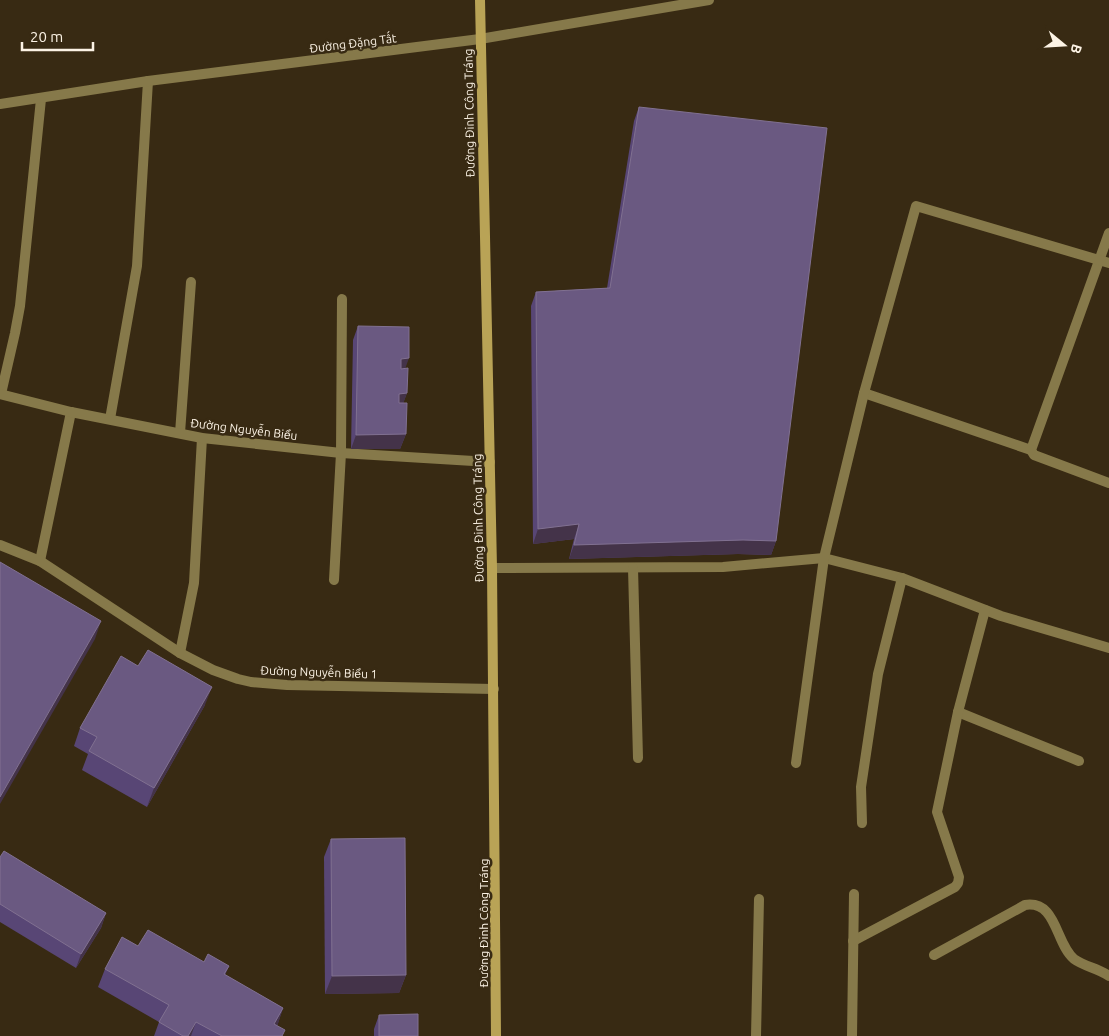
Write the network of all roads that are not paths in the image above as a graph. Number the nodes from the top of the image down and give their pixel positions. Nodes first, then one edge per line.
1 (480, 0) edge
2 (709, 0) edge
3 (480, 39) junction
4 (148, 82) junction
5 (41, 99) junction
6 (0, 104) edge
7 (1109, 233) edge
8 (1104, 261) edge
9 (190, 282) dead end
10 (342, 299) dead end
11 (0, 394) edge
12 (864, 394) junction
13 (71, 412) junction
14 (110, 419) junction
15 (180, 433) junction
16 (202, 438) junction
17 (1031, 450) junction
18 (341, 453) junction
19 (490, 462) junction
20 (1109, 483) edge
21 (0, 545) edge
22 (824, 558) junction
23 (40, 560) junction
24 (492, 568) junction
25 (633, 568) junction
26 (902, 578) junction
27 (334, 580) dead end
28 (985, 610) junction
29 (1109, 648) edge
30 (180, 653) junction
31 (494, 689) junction
32 (958, 712) junction
33 (638, 758) dead end
34 (1078, 761) dead end
35 (796, 763) dead end
36 (862, 823) dead end
37 (854, 894) dead end
38 (759, 899) dead end
39 (853, 941) junction
40 (934, 955) dead end
41 (1109, 976) edge
42 (496, 1036) edge
43 (756, 1036) edge
44 (852, 1036) edge

1 - 3 street, Đường Đinh Công Tráng
2 - 3 street, Đường Đặng Tất
3 - 4 street, Đường Đặng Tất
3 - 19 street, Đường Đinh Công Tráng
4 - 5 street, Đường Đặng Tất
4 - 14 street
5 - 6 street, Đường Đặng Tất
5 - 11 street
7 - 8 street
8 - 12 street
8 - 17 street
9 - 15 street
10 - 18 street
11 - 13 street, Đường Nguyễn Biểu
12 - 17 street
12 - 22 street
13 - 14 street, Đường Nguyễn Biểu
13 - 23 street
14 - 15 street, Đường Nguyễn Biểu
15 - 16 street, Đường Nguyễn Biểu
16 - 18 street, Đường Nguyễn Biểu
16 - 30 street
17 - 20 street
18 - 19 street, Đường Nguyễn Biểu
18 - 27 street
19 - 24 street, Đường Đinh Công Tráng
21 - 23 street, Đường Nguyễn Biểu 1
22 - 25 street
22 - 26 street
22 - 35 street
23 - 30 street, Đường Nguyễn Biểu 1
24 - 25 street
24 - 31 street, Đường Đinh Công Tráng
25 - 33 street
26 - 28 street
26 - 36 street
28 - 29 street
28 - 32 street
30 - 31 street, Đường Nguyễn Biểu 1
31 - 42 street, Đường Đinh Công Tráng
32 - 34 street
32 - 39 street
37 - 39 street
38 - 43 street
39 - 44 street
40 - 41 street

